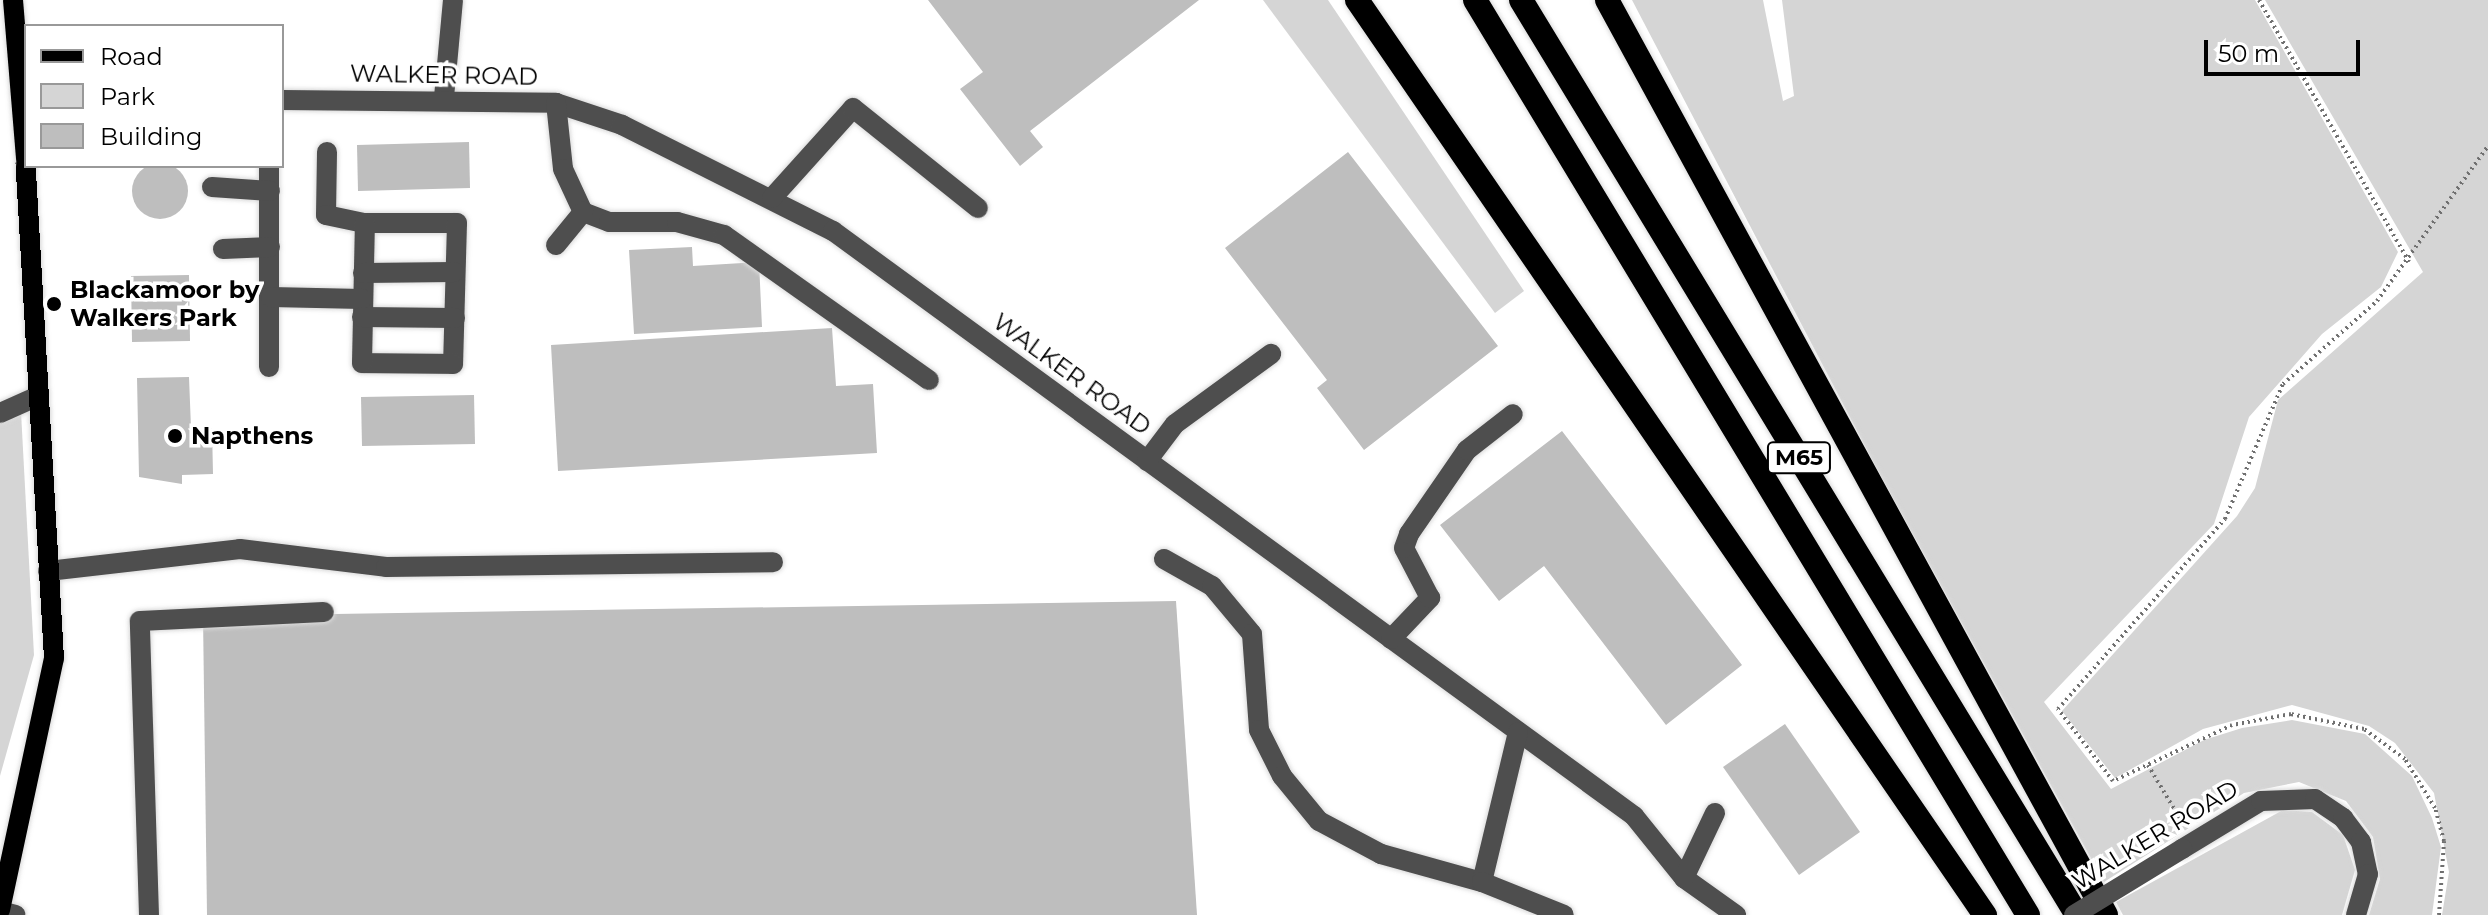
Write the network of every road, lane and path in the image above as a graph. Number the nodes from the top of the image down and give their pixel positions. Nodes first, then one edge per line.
1 (13, 0) edge
2 (453, 0) edge
3 (1357, 0) edge
4 (1475, 0) edge
5 (1521, 0) edge
6 (1607, 0) edge
7 (2259, 0) edge
8 (444, 97) junction
9 (284, 100) edge
10 (556, 103) junction
11 (24, 110) edge
12 (2488, 146) edge
13 (327, 152) dead end
14 (26, 168) edge
15 (269, 168) edge
16 (212, 187) dead end
17 (270, 191) junction
18 (772, 198) junction
19 (978, 208) dead end
20 (583, 212) junction
21 (365, 223) junction
22 (556, 245) dead end
23 (270, 247) junction
24 (223, 249) dead end
25 (2409, 262) junction
26 (454, 272) junction
27 (363, 273) junction
28 (271, 297) junction
29 (362, 308) junction
30 (455, 318) junction
31 (1271, 354) dead end
32 (269, 367) dead end
33 (929, 380) dead end
34 (34, 398) junction
35 (0, 413) edge
36 (1513, 414) dead end
37 (1147, 461) junction
38 (1164, 559) dead end
39 (773, 562) dead end
40 (48, 571) junction
41 (324, 612) dead end
42 (1391, 639) junction
43 (1518, 732) junction
44 (2148, 765) junction
45 (1715, 813) dead end
46 (2188, 845) junction
47 (1684, 878) junction
48 (1482, 882) junction
49 (0, 910) edge
50 (16, 915) edge
51 (149, 915) edge
52 (1564, 915) edge
53 (1736, 915) edge
54 (1985, 915) edge
55 (2028, 915) edge
56 (2076, 915) edge
57 (2106, 915) edge
58 (2356, 915) edge
59 (2439, 915) edge

1 - 11 main road
2 - 8 street
3 - 54 highway
4 - 55 highway, M65
5 - 56 highway, M65
6 - 57 highway, M65
7 - 25 path
8 - 9 street, WALKER ROAD
8 - 10 street, WALKER ROAD
10 - 18 street, WALKER ROAD
10 - 20 street
12 - 25 path
13 - 21 street
14 - 34 main road
15 - 17 street
16 - 17 street
17 - 23 street
18 - 19 street
18 - 37 street, WALKER ROAD
20 - 22 street
20 - 33 street
21 - 26 street
21 - 27 street
23 - 24 street
23 - 28 street
25 - 44 path
26 - 27 street
26 - 30 street
27 - 29 street
28 - 29 street
28 - 32 street
29 - 30 street
29 - 30 street
31 - 37 street
34 - 35 street
34 - 40 main road
36 - 42 street
37 - 42 street, WALKER ROAD
38 - 48 street
39 - 40 street
40 - 49 main road
41 - 51 street
42 - 43 street, WALKER ROAD
43 - 47 street, WALKER ROAD
43 - 48 street
44 - 46 path
44 - 59 path
45 - 47 street
46 - 56 street, WALKER ROAD, bridge
46 - 58 street, WALKER ROAD
47 - 53 street, WALKER ROAD
48 - 52 street
49 - 50 street

